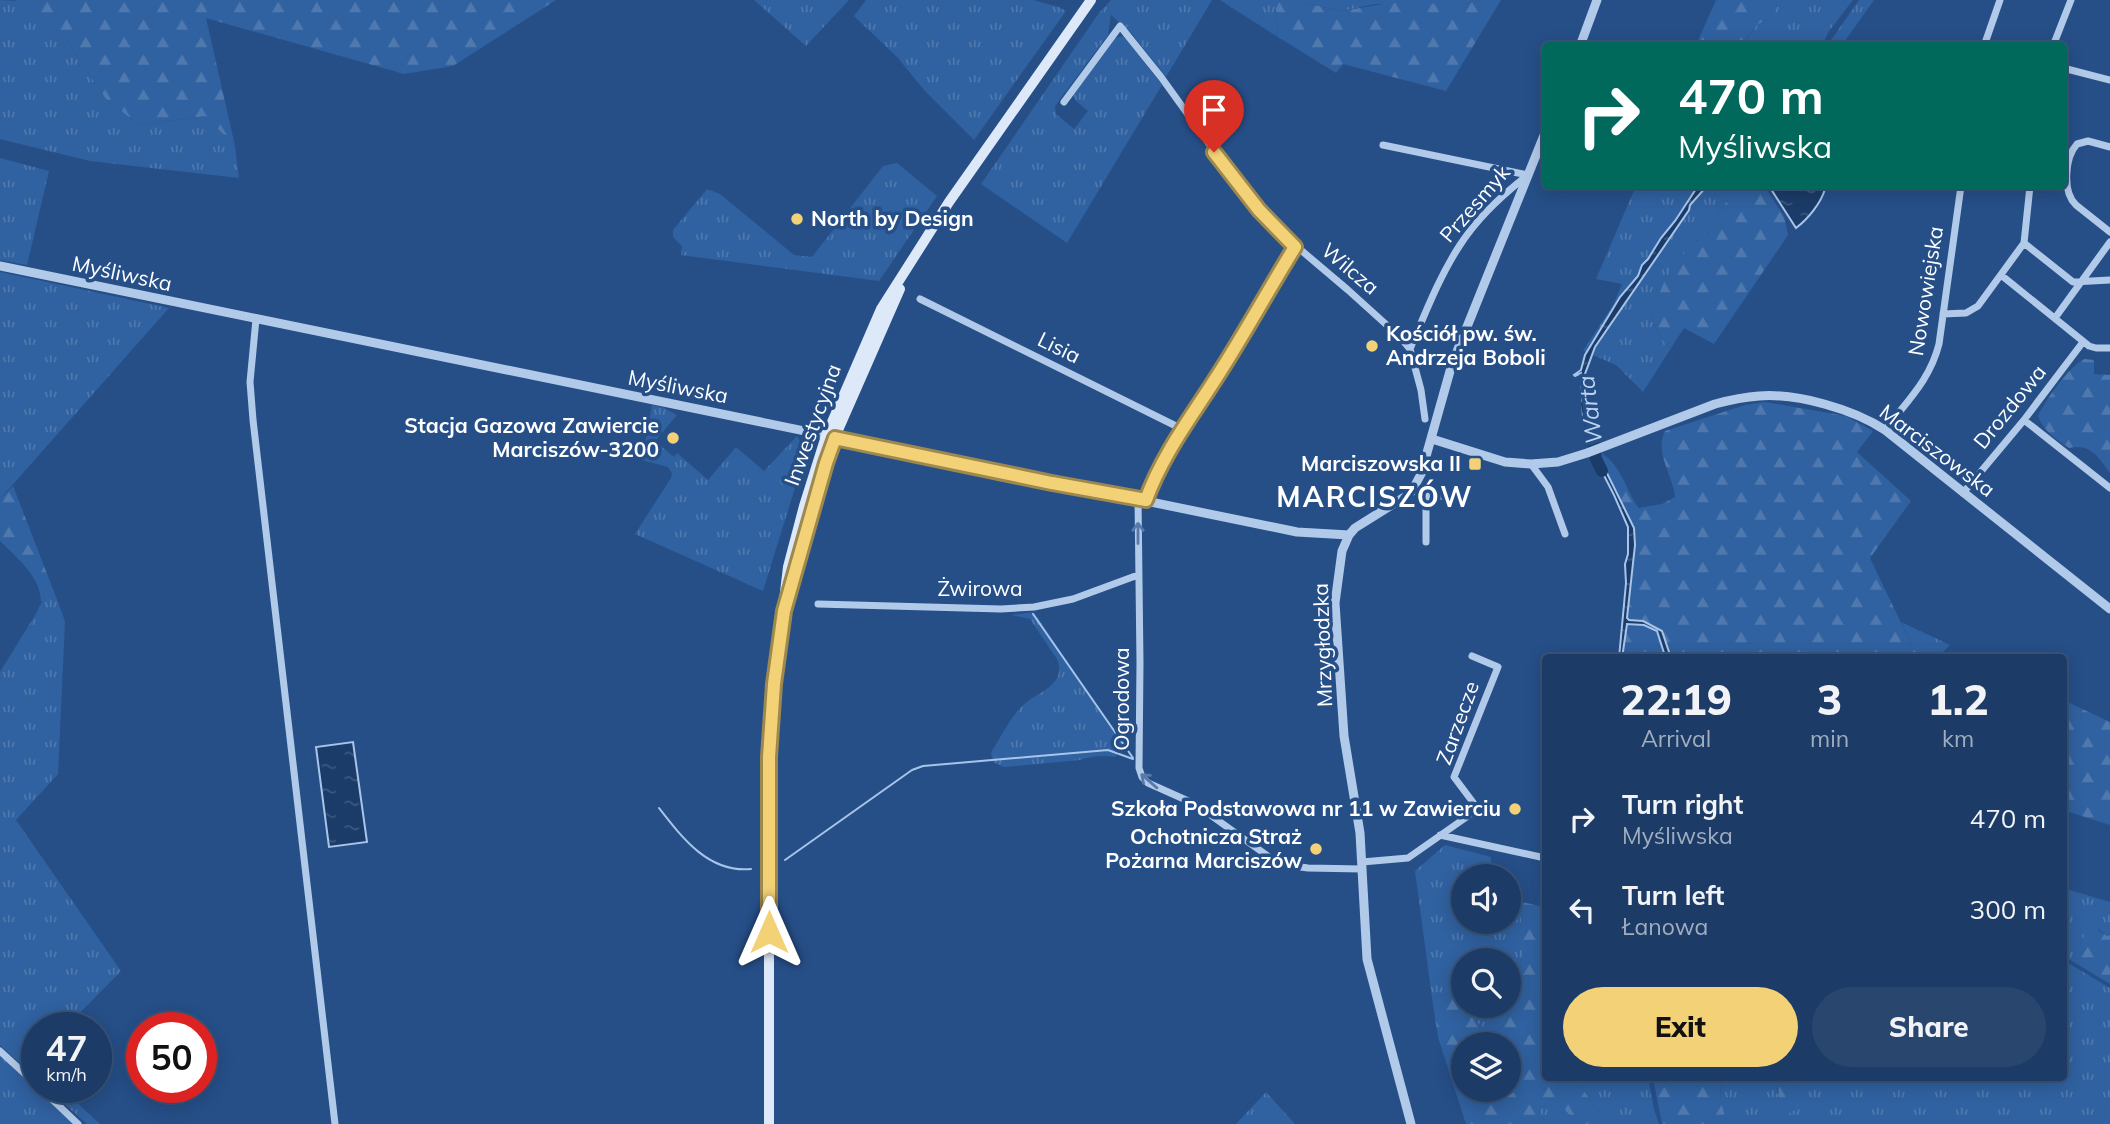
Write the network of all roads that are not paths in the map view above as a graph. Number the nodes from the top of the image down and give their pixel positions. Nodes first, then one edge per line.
1 (1091, 0) edge
2 (1597, 0) edge
3 (2000, 0) edge
4 (2071, 0) edge
5 (1581, 42) edge
6 (1985, 42) edge
7 (2055, 42) edge
8 (2067, 69) edge
9 (2110, 80) edge
10 (1064, 102) dead end
11 (1542, 140) edge
12 (1382, 145) dead end
13 (2110, 147) edge
14 (1528, 175) junction
15 (1961, 189) edge
16 (2030, 189) edge
17 (2110, 232) edge
18 (2110, 242) edge
19 (2024, 243) junction
20 (1295, 247) junction
21 (0, 267) edge
22 (2001, 275) junction
23 (2110, 280) edge
24 (2080, 283) junction
25 (920, 299) dead end
26 (1943, 314) junction
27 (2055, 318) junction
28 (256, 319) junction
29 (2083, 342) junction
30 (2110, 348) edge
31 (1410, 349) junction
32 (1425, 419) dead end
33 (2024, 420) junction
34 (1182, 429) junction
35 (1885, 430) junction
36 (830, 437) junction
37 (1432, 439) junction
38 (1531, 464) junction
39 (2110, 488) edge
40 (1412, 491) junction
41 (1963, 492) junction
42 (1426, 494) junction
43 (1452, 498) dead end
44 (1142, 500) junction
45 (1565, 534) dead end
46 (1349, 535) junction
47 (1426, 541) dead end
48 (1138, 575) junction
49 (818, 604) dead end
50 (2110, 609) edge
51 (1472, 656) dead end
52 (1439, 836) junction
53 (1542, 857) edge
54 (1362, 866) junction
55 (0, 1051) edge
56 (21, 1070) edge
57 (56, 1103) edge
58 (78, 1124) edge
59 (335, 1124) edge
60 (769, 1124) edge
61 (1410, 1124) edge

1 - 36 main road, Inwestycyjna
2 - 5 street
3 - 6 street
4 - 7 street
8 - 9 street
10 - 20 street, Wilcza
11 - 14 street
12 - 14 street, Przesmyk
13 - 17 street
14 - 31 street, Przesmyk
14 - 37 street
15 - 26 street, Nowowiejska
16 - 19 street
18 - 24 street
19 - 22 street
19 - 24 street
20 - 31 street, Wilcza
20 - 34 street
21 - 28 street, Myśliwska
22 - 26 street
22 - 27 street
23 - 24 street
24 - 27 street
25 - 34 street, Lisia
26 - 35 street, Nowowiejska
27 - 29 street
28 - 36 street, Myśliwska
28 - 59 street
29 - 30 street
29 - 33 street, Drozdowa
31 - 32 street
33 - 39 street
33 - 41 street, Drozdowa
34 - 44 street
35 - 38 street, Marciszowska
35 - 41 street, Marciszowska
36 - 44 street, Myśliwska
36 - 60 main road, Inwestycyjna
37 - 38 street, Marciszowska
37 - 40 street
38 - 45 street
40 - 42 street
40 - 46 street
41 - 50 street, Marciszowska
42 - 43 street
42 - 47 street
44 - 46 street, Myśliwska
48 -> 44 street, Ogrodowa
46 - 54 street, Mrzygłodzka
48 - 49 street, Żwirowa
54 -> 48 street, Ogrodowa
51 - 52 street, Zarzecze
52 - 53 street
52 - 54 street
54 - 61 street, Mrzygłodzka
55 - 56 street
57 - 58 street

